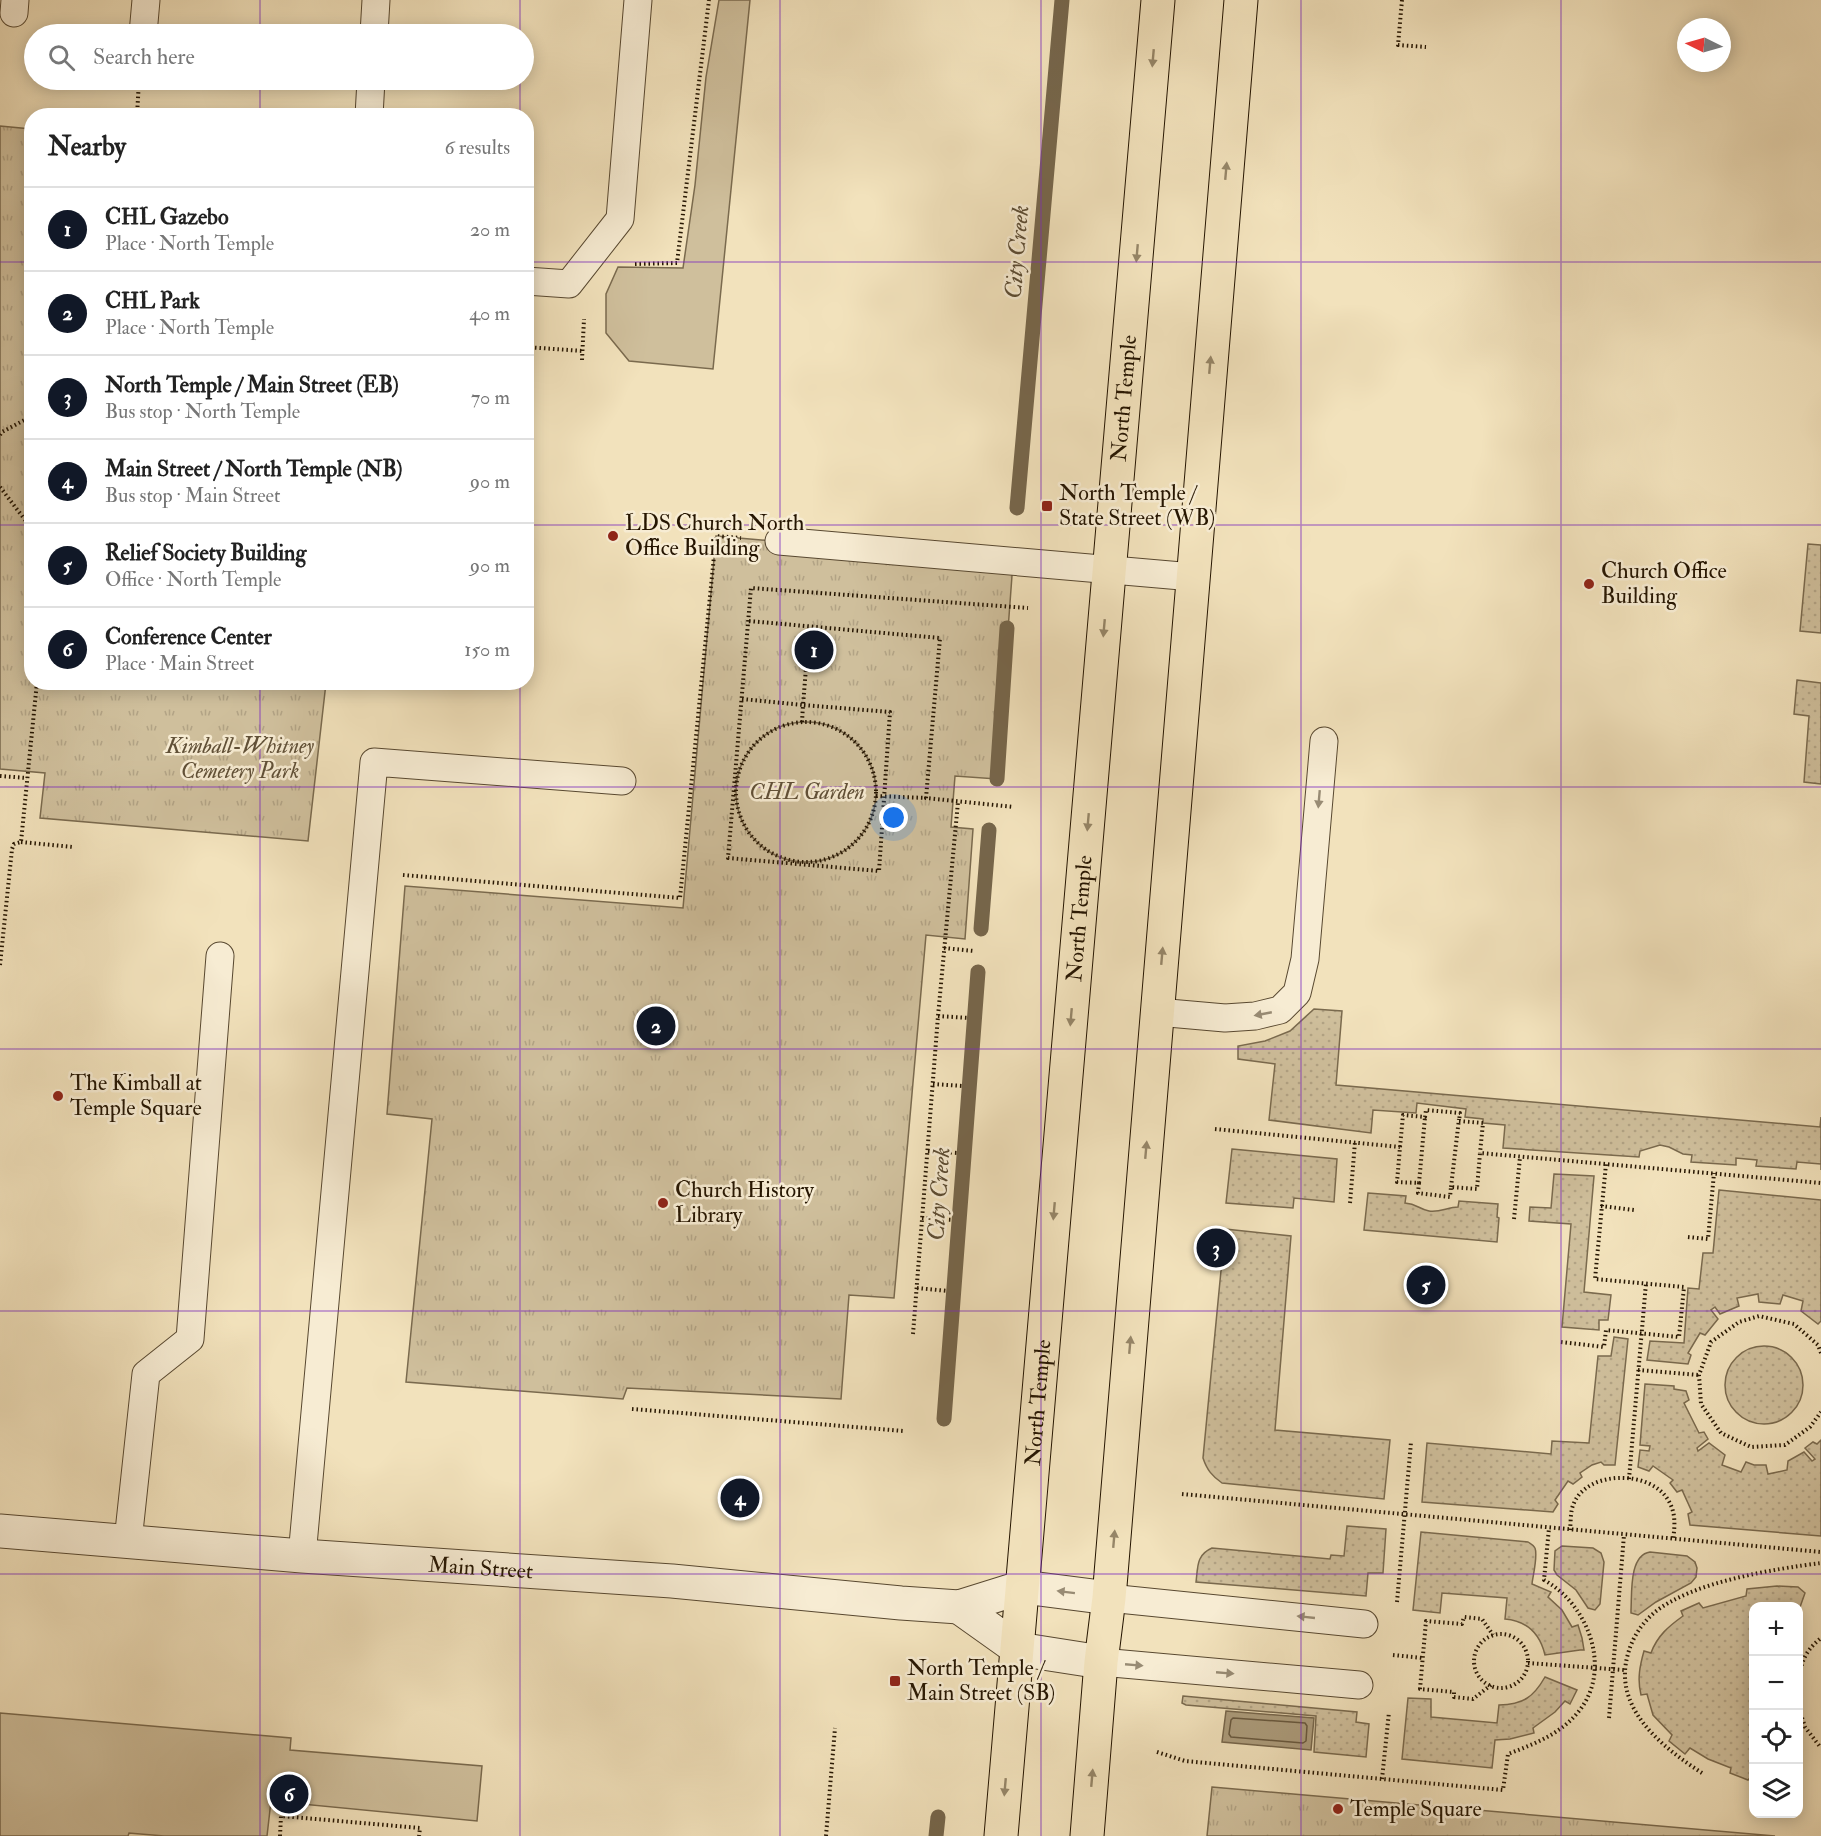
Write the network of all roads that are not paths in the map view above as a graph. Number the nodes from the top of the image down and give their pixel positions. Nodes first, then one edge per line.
1 (146, 0) edge
2 (376, 0) edge
3 (638, 0) edge
4 (1158, 0) edge
5 (1241, 0) edge
6 (144, 24) edge
7 (375, 24) edge
8 (370, 90) edge
9 (369, 108) edge
10 (534, 282) edge
11 (779, 542) road end
12 (1109, 570) junction
13 (1193, 577) junction
14 (1324, 741) dead end
15 (621, 781) dead end
16 (220, 956) dead end
17 (1157, 1012) junction
18 (0, 1531) edge
19 (128, 1541) junction
20 (302, 1556) junction
21 (1023, 1587) junction
22 (1109, 1598) junction
23 (959, 1607) junction
24 (1364, 1624) dead end
25 (1018, 1649) junction
26 (1101, 1662) junction
27 (1359, 1685) dead end
28 (1001, 1836) edge
29 (1087, 1836) edge

1 - 6 lane
2 - 7 lane
3 - 10 lane
4 -> 12 main road, North Temple
13 -> 5 main road
8 - 9 lane
11 - 12 lane
12 - 13 lane
12 -> 21 main road, North Temple
17 -> 13 main road
14 -> 17 lane
15 - 20 lane
16 - 19 lane
22 -> 17 main road
18 - 19 street, Main Street
19 - 20 street, Main Street
20 - 23 street, Main Street
22 -> 21 street, Main Street
21 - 23 street, Main Street
21 - 25 main road, North Temple
24 -> 22 lane
22 - 26 main road
23 - 25 street
25 - 26 street
25 -> 28 main road, North Temple
26 -> 27 lane
29 -> 26 main road

